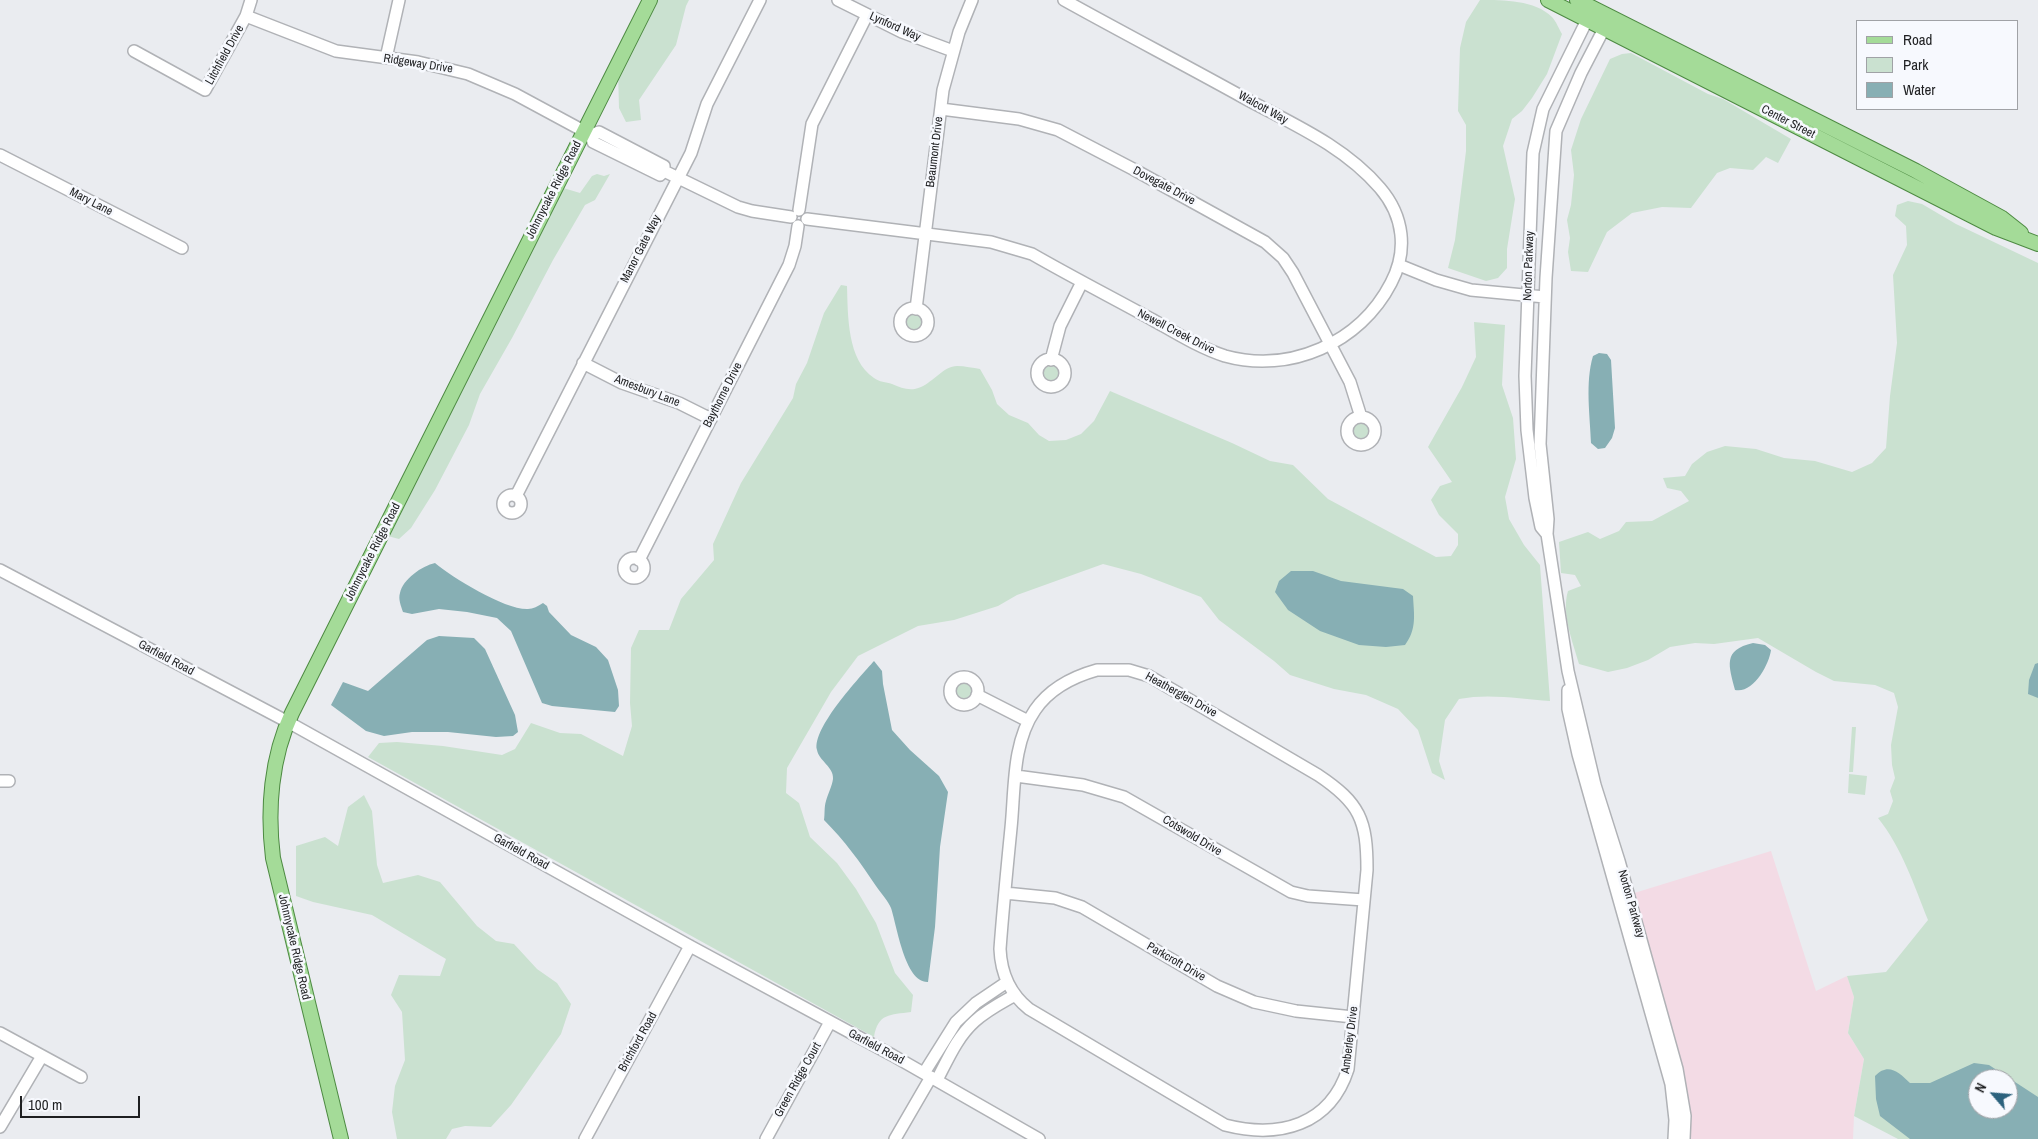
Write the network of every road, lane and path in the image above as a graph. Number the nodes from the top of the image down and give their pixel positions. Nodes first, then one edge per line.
1 (251, 0) edge
2 (399, 0) edge
3 (650, 0) edge
4 (760, 0) edge
5 (838, 0) edge
6 (972, 0) edge
7 (1064, 0) edge
8 (1548, 0) edge
9 (1577, 0) edge
10 (1590, 14) junction
11 (867, 15) junction
12 (246, 16) junction
13 (1608, 22) junction
14 (134, 51) dead end
15 (953, 51) junction
16 (386, 58) junction
17 (941, 109) junction
18 (587, 133) junction
19 (0, 155) edge
20 (678, 178) junction
21 (799, 218) junction
22 (925, 234) junction
23 (2034, 242) edge
24 (182, 248) dead end
25 (1399, 265) junction
26 (1082, 282) junction
27 (1528, 296) junction
28 (1545, 297) junction
29 (916, 309) dead end
30 (1332, 345) junction
31 (1051, 360) dead end
32 (584, 364) junction
33 (1361, 417) dead end
34 (711, 419) junction
35 (516, 496) dead end
36 (1547, 534) junction
37 (639, 560) dead end
38 (0, 570) edge
39 (1568, 671) junction
40 (978, 695) dead end
41 (1028, 721) junction
42 (288, 722) junction
43 (1016, 776) junction
44 (1356, 811) joint
45 (1005, 893) junction
46 (1364, 900) junction
47 (690, 946) junction
48 (1011, 989) junction
49 (1353, 1017) junction
50 (830, 1022) junction
51 (0, 1034) edge
52 (42, 1056) junction
53 (81, 1077) dead end
54 (931, 1077) junction
55 (0, 1127) edge
56 (341, 1139) edge
57 (585, 1139) edge
58 (766, 1139) edge
59 (895, 1139) edge
60 (1039, 1139) edge
61 (1674, 1139) edge
62 (1684, 1139) edge

1 - 12 street, Litchfield Drive
2 - 16 street
3 - 18 main road, Johnnycake Ridge Road
4 - 20 street, Manor Gate Way
5 - 11 street, Lynford Way
6 - 15 street, Beaumont Drive
7 - 25 street, Walcott Way
8 - 10 main road, Center Street
9 - 10 main road, Center Street
10 - 13 main road, Center Street
10 - 27 street, Norton Parkway
11 - 15 street, Lynford Way
11 - 21 street, Baythorne Drive
12 - 14 street, Litchfield Drive
12 - 16 street, Ridgeway Drive
13 - 23 main road, Center Street
13 - 28 street, Norton Parkway
15 - 17 street, Beaumont Drive
16 - 18 street, Ridgeway Drive
17 - 22 street, Beaumont Drive
17 - 30 street, Dovegate Drive
18 - 20 street, Newell Creek Drive
18 - 42 main road, Johnnycake Ridge Road
19 - 24 street, Mary Lane
20 - 21 street, Newell Creek Drive
20 - 32 street, Manor Gate Way
21 - 22 street, Newell Creek Drive
21 - 34 street, Baythorne Drive
22 - 26 street, Newell Creek Drive
22 - 29 street, Beaumont Drive
25 - 27 street
25 - 30 street, Newell Creek Drive
26 - 30 street, Newell Creek Drive
26 - 31 street
27 - 28 street
27 - 36 street, Norton Parkway
28 - 36 street, Norton Parkway
30 - 33 street, Dovegate Drive
32 - 34 street, Amesbury Lane
32 - 35 street, Manor Gate Way
34 - 37 street, Baythorne Drive
36 - 39 street, Norton Parkway
38 - 42 street, Garfield Road
39 - 61 street, Norton Parkway
39 - 62 street, Norton Parkway
40 - 41 street
41 - 43 street, Heatherglen Drive
41 - 44 street, Heatherglen Drive
42 - 47 street, Garfield Road
42 - 56 main road, Johnnycake Ridge Road
43 - 45 street, Heatherglen Drive
43 - 46 street, Cotswold Drive
44 - 46 street, Amberley Drive
45 - 48 street, Heatherglen Drive
45 - 49 street, Parkcroft Drive
46 - 49 street, Amberley Drive
47 - 50 street, Garfield Road
47 - 57 street, Brichford Road
48 - 49 street, Amberley Drive
48 - 54 street
50 - 54 street, Garfield Road
50 - 58 street, Green Ridge Court
51 - 52 street
52 - 53 street
52 - 55 street
54 - 59 street
54 - 60 street, Garfield Road

